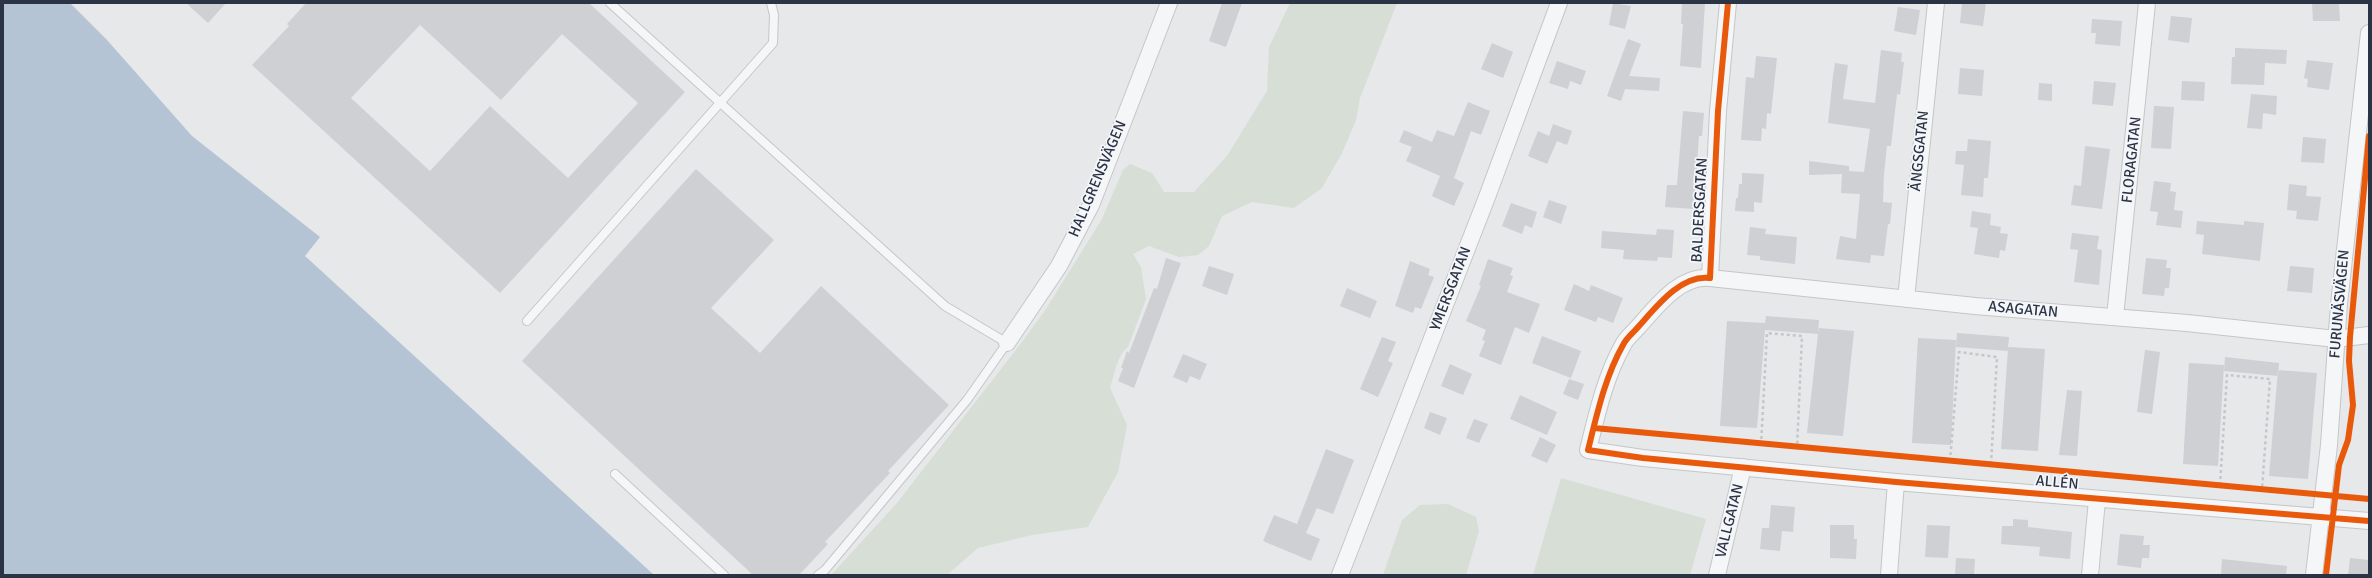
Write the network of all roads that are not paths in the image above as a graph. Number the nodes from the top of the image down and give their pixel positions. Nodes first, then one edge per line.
1 (610, 3) edge
2 (771, 3) edge
3 (1169, 3) edge
4 (1559, 3) edge
5 (1728, 3) edge
6 (1936, 3) edge
7 (2148, 3) edge
8 (2369, 33) edge
9 (720, 101) junction
10 (1710, 278) junction
11 (1906, 299) junction
12 (2115, 317) junction
13 (528, 322) dead end
14 (2369, 335) edge
15 (2336, 339) junction
16 (1007, 343) junction
17 (1743, 467) junction
18 (615, 474) dead end
19 (1896, 482) junction
20 (2097, 500) junction
21 (2321, 516) junction
22 (2369, 521) edge
23 (724, 575) edge
24 (818, 575) edge
25 (1340, 575) edge
26 (1717, 575) edge
27 (1889, 575) edge
28 (2090, 575) edge
29 (2314, 575) edge

1 - 9 lane
2 - 9 lane
3 - 16 street, HALLGRENSVÄGEN
4 - 25 street, YMERSGATAN
5 - 10 street, BALDERSGATAN
6 - 11 street, ÄNGSGATAN
7 - 12 street, FLORAGATAN
8 - 15 street, FURUNÄSVÄGEN
9 - 13 lane
9 - 16 lane
10 - 11 street, ASAGATAN
10 - 17 street, BALDERSGATAN
11 - 12 street, ASAGATAN
12 - 15 street, ASAGATAN
14 - 15 street, ASAGATAN
15 - 21 street, FURUNÄSVÄGEN
16 - 24 lane
17 - 19 street, ALLÉN
17 - 26 street, VALLGATAN
18 - 23 lane
19 - 20 street, ALLÉN
19 - 27 street
20 - 21 street, ALLÉN
20 - 28 street
21 - 22 street, ALLÉN
21 - 29 street, FURUNÄSVÄGEN

